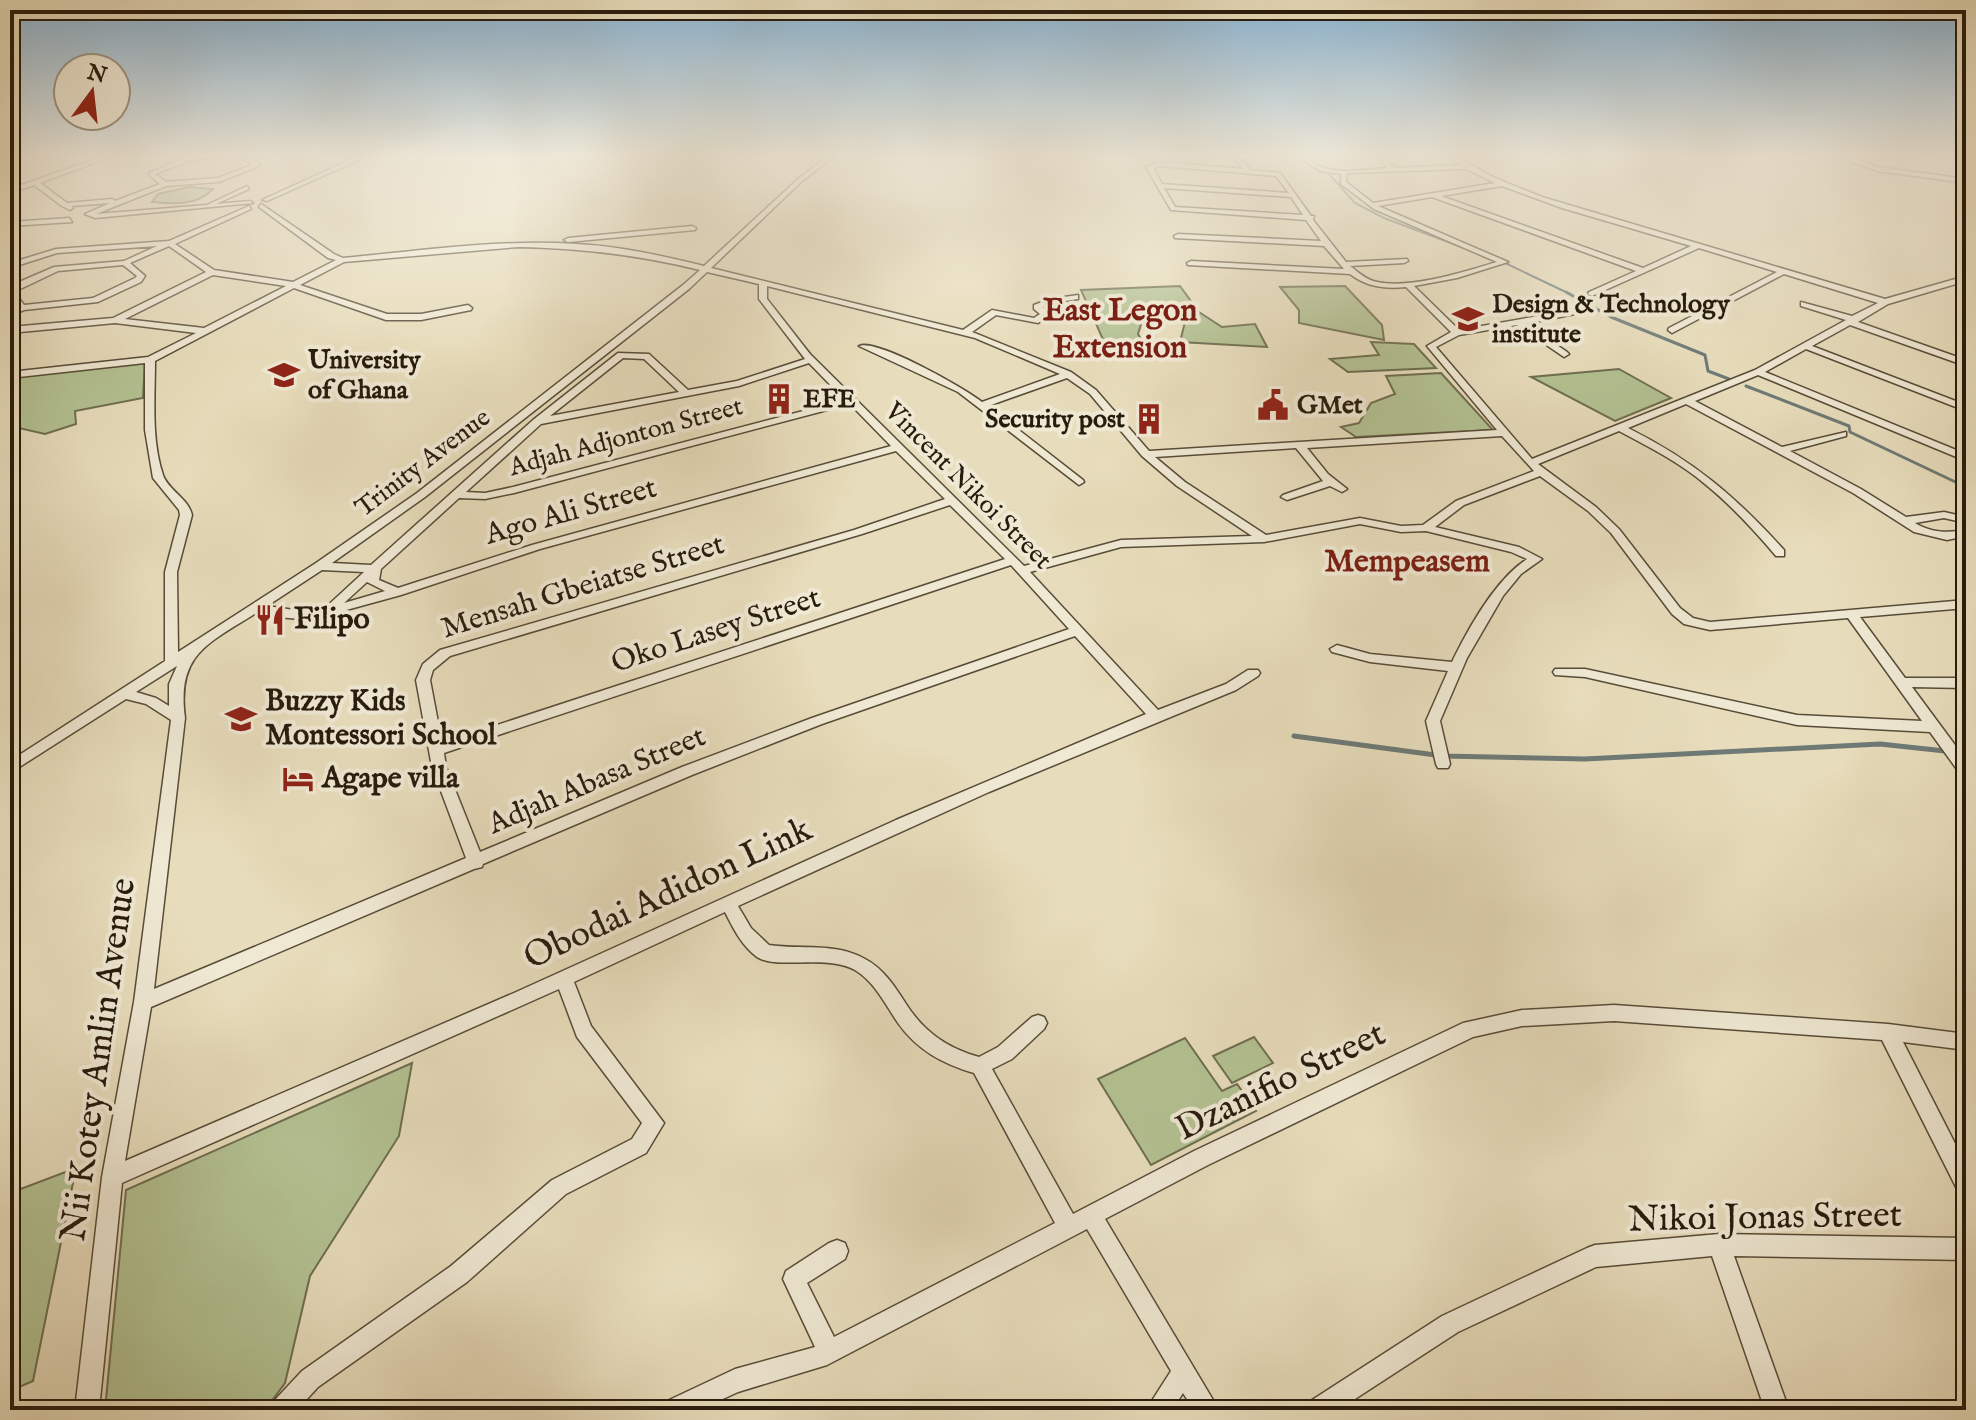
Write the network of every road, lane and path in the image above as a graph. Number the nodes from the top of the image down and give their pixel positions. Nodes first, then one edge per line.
1 (41, 221) edge
2 (220, 221) edge
3 (281, 221) edge
4 (757, 221) edge
5 (1313, 221) edge
6 (1408, 221) edge
7 (1505, 221) edge
8 (1620, 221) edge
9 (10, 224) edge
10 (692, 228) dead end
11 (1178, 236) dead end
12 (169, 243) junction
13 (548, 244) junction
14 (1328, 244) junction
15 (1698, 246) junction
16 (342, 260) junction
17 (1404, 261) dead end
18 (125, 263) junction
19 (1191, 263) dead end
20 (1345, 264) junction
21 (10, 266) edge
22 (707, 270) junction
23 (1641, 270) junction
24 (1784, 271) junction
25 (212, 272) junction
26 (1354, 272) junction
27 (10, 276) edge
28 (32, 278) junction
29 (1966, 278) edge
30 (763, 282) junction
31 (1407, 284) junction
32 (293, 285) junction
33 (1592, 294) dead end
34 (1075, 297) dead end
35 (1885, 302) junction
36 (1804, 304) dead end
37 (22, 308) junction
38 (468, 308) dead end
39 (1590, 310) dead end
40 (10, 313) edge
41 (115, 320) junction
42 (1853, 321) junction
43 (1518, 322) junction
44 (10, 330) edge
45 (1672, 330) dead end
46 (206, 331) junction
47 (966, 332) junction
48 (1457, 333) junction
49 (628, 346) junction
50 (863, 346) dead end
51 (1805, 346) junction
52 (1966, 353) edge
53 (1564, 354) dead end
54 (1952, 358) junction
55 (150, 360) junction
56 (811, 360) junction
57 (1966, 363) edge
58 (1758, 372) junction
59 (1068, 374) junction
60 (10, 375) edge
61 (684, 391) junction
62 (852, 401) junction
63 (1688, 401) junction
64 (983, 405) junction
65 (1966, 408) edge
66 (537, 422) junction
67 (1623, 429) junction
68 (1506, 433) junction
69 (1842, 434) dead end
70 (1300, 446) junction
71 (898, 447) junction
72 (1781, 450) junction
73 (1146, 454) junction
74 (1966, 458) edge
75 (1535, 468) junction
76 (1079, 482) dead end
77 (1330, 482) junction
78 (1342, 489) dead end
79 (457, 495) junction
80 (1287, 497) dead end
81 (953, 500) junction
82 (1966, 520) edge
83 (1905, 521) junction
84 (1426, 528) junction
85 (1966, 533) edge
86 (1264, 539) junction
87 (1780, 553) dead end
88 (320, 566) junction
89 (1017, 566) junction
90 (375, 569) junction
91 (397, 592) junction
92 (1966, 604) edge
93 (258, 607) junction
94 (328, 611) junction
95 (1853, 616) junction
96 (1079, 630) junction
97 (198, 644) junction
98 (1337, 649) dead end
99 (172, 661) junction
100 (1456, 667) junction
101 (1560, 672) dead end
102 (1253, 673) dead end
103 (1901, 682) junction
104 (1966, 683) edge
105 (124, 694) junction
106 (1156, 716) junction
107 (178, 718) junction
108 (1936, 730) junction
109 (436, 750) junction
110 (1440, 756) dead end
111 (1962, 766) edge
112 (10, 768) edge
113 (476, 863) junction
114 (728, 903) junction
115 (564, 978) junction
116 (143, 1002) junction
117 (1038, 1023) dead end
118 (1888, 1032) junction
119 (1966, 1042) edge
120 (980, 1066) junction
121 (112, 1177) junction
122 (1966, 1186) edge
123 (1091, 1216) junction
124 (1069, 1228) junction
125 (1719, 1245) junction
126 (1966, 1249) edge
127 (837, 1251) dead end
128 (829, 1352) junction
129 (1183, 1373) junction
130 (87, 1410) edge
131 (281, 1410) edge
132 (673, 1410) edge
133 (1158, 1410) edge
134 (1207, 1410) edge
135 (1317, 1410) edge
136 (1777, 1410) edge

1 - 9 street
2 - 12 street
3 - 16 street
4 - 22 street, Trinity Avenue
5 - 14 street
6 - 31 street
7 - 23 street
8 - 15 street
10 - 13 street
11 - 14 street
12 - 18 street
12 - 21 street
12 - 25 street
13 - 16 street
13 - 22 street
14 - 20 street
15 - 23 street
15 - 24 street
16 - 32 street
17 - 20 street
18 - 28 street
18 - 37 street
19 - 26 street
20 - 26 street
22 - 30 street
22 - 49 street, Trinity Avenue
23 - 33 street
24 - 35 street
24 - 45 street
25 - 32 street
25 - 41 street
26 - 31 street
27 - 28 street
28 - 37 street
29 - 35 street
30 - 47 street
30 - 56 street, Vincent Nikoi Street
31 - 48 street
32 - 38 street
32 - 46 street
34 - 47 street
35 - 42 street
36 - 42 street
37 - 40 street
39 - 43 street
41 - 44 street
41 - 46 street
42 - 51 street
42 - 54 street
43 - 48 street
43 - 53 street
46 - 55 street
47 - 59 street
48 - 68 street
49 - 61 street
49 - 66 street
49 - 88 street, Trinity Avenue
50 - 64 street
51 - 58 street
51 - 65 street
52 - 54 street
54 - 57 street
55 - 60 street
55 - 99 street
56 - 61 street
56 - 62 street, Vincent Nikoi Street
58 - 63 street
58 - 74 street
59 - 64 street
59 - 73 street
61 - 66 street
62 - 71 street, Vincent Nikoi Street
62 - 79 street, Adjah Adjonton Street
63 - 67 street
63 - 72 street
64 - 76 street
66 - 79 street
67 - 75 street
67 - 87 street
68 - 70 street
68 - 75 street
69 - 72 street
70 - 73 street
70 - 77 street
71 - 81 street, Vincent Nikoi Street
71 - 91 street, Ago Ali Street
72 - 83 street
73 - 86 street
75 - 84 street
75 - 95 street
77 - 78 street
77 - 80 street
79 - 90 street
81 - 89 street, Vincent Nikoi Street
81 - 109 street, Mensah Gbeiatse Street
82 - 83 street
83 - 85 street
84 - 86 street, Oko Lasey Street
84 - 100 street, Oko Lasey Street
86 - 89 street, Oko Lasey Street
88 - 90 street
88 - 93 street, Trinity Avenue
89 - 96 street, Vincent Nikoi Street
89 - 109 street, Oko Lasey Street
90 - 91 street
90 - 94 street
91 - 94 street, Ago Ali Street
92 - 95 street
93 - 94 street, Ago Ali Street
93 - 97 street, Trinity Avenue
95 - 103 street
96 - 106 street, Vincent Nikoi Street
96 - 113 street, Adjah Abasa Street
97 - 99 street, Trinity Avenue
97 - 107 street, Nii Kotey Amlin Avenue
98 - 100 street
99 - 105 street, Trinity Avenue
100 - 110 street
101 - 108 street
102 - 106 street, Obodai Adidon Link
103 - 104 street
103 - 108 street
105 - 107 street
105 - 112 street, Trinity Avenue
106 - 114 street, Obodai Adidon Link
107 - 116 street, Nii Kotey Amlin Avenue
108 - 111 street
109 - 113 street, Mensah Gbeiatse Street
113 - 116 street, Adjah Abasa Street
114 - 115 street, Obodai Adidon Link
114 - 120 street
115 - 121 street, Obodai Adidon Link
115 - 131 street
116 - 121 street, Nii Kotey Amlin Avenue
117 - 120 street
118 - 119 street, Dzanifio Street
118 - 122 street
118 - 123 street, Dzanifio Street
120 - 124 street
121 - 130 street, Nii Kotey Amlin Avenue
123 - 124 street, Dzanifio Street
123 - 129 street
124 - 128 street, Dzanifio Street
125 - 126 street, Nikoi Jonas Street
125 - 135 street, Nikoi Jonas Street
125 - 136 street
127 - 128 street
128 - 132 street, Dzanifio Street
129 - 133 street
129 - 134 street

